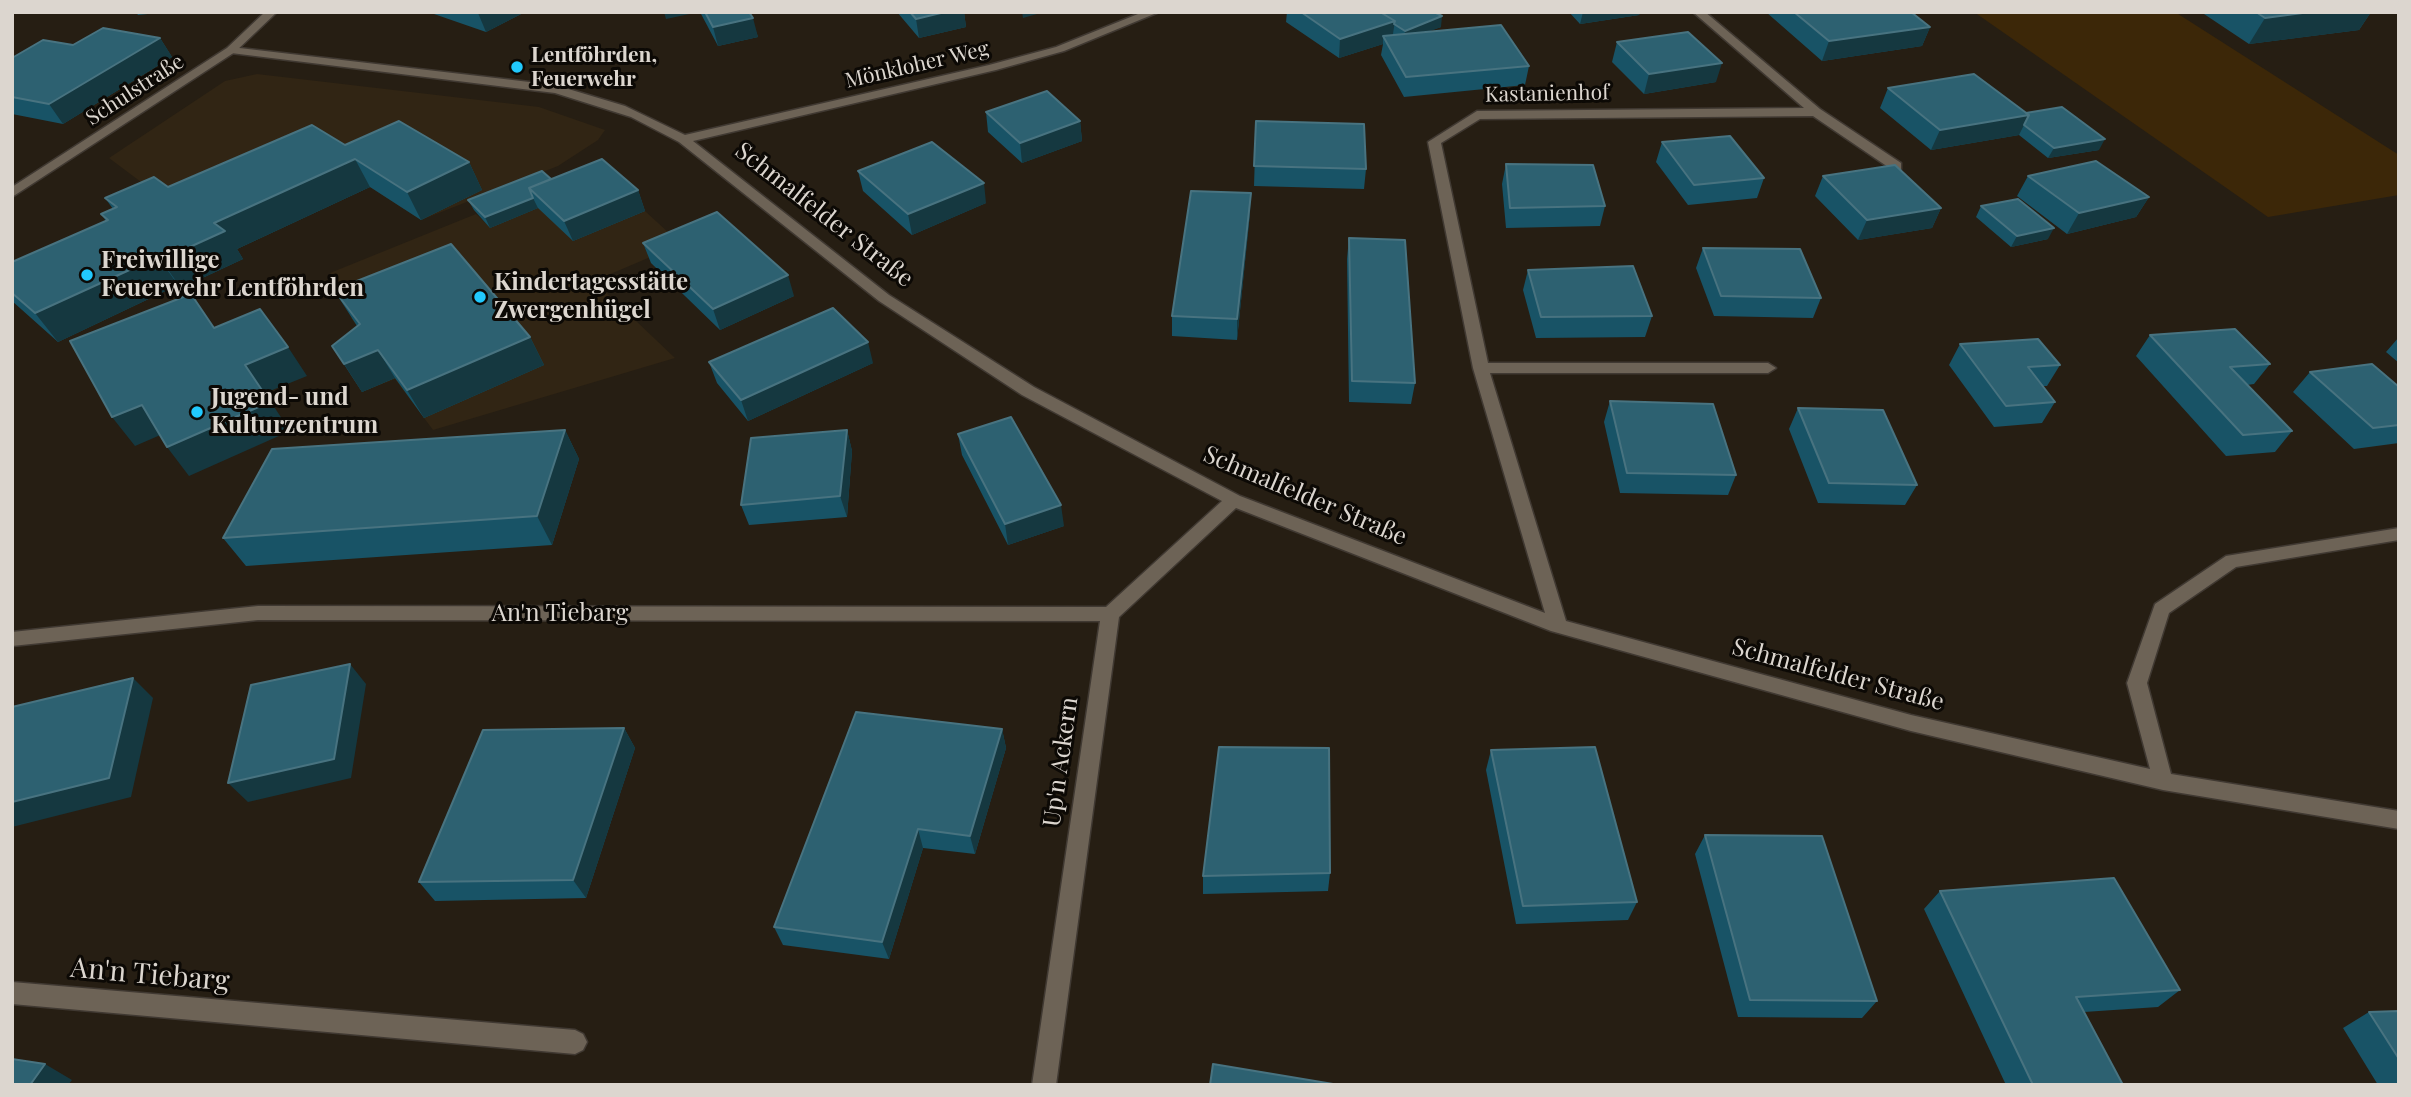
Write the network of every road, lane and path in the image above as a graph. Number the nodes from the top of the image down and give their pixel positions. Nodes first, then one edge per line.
1 (272, 12) edge
2 (1154, 12) edge
3 (1698, 12) edge
4 (232, 50) junction
5 (1816, 113) junction
6 (683, 139) junction
7 (1896, 166) edge
8 (12, 193) edge
9 (1482, 368) junction
10 (1768, 368) dead end
11 (1234, 500) junction
12 (2399, 534) edge
13 (1110, 614) junction
14 (1558, 626) junction
15 (12, 639) edge
16 (2163, 781) junction
17 (2399, 820) edge
18 (12, 993) edge
19 (575, 1041) dead end
20 (1044, 1085) edge

1 - 4 street, Schulstraße
2 - 6 street, Mönkloher Weg
3 - 5 street
4 - 6 street, Schmalfelder Straße
4 - 8 street, Schulstraße
5 - 7 street
5 - 9 street, Kastanienhof
6 - 11 street, Schmalfelder Straße
9 - 10 street
9 - 14 street, Kastanienhof
11 - 13 street
11 - 14 street, Schmalfelder Straße
12 - 16 street
13 - 15 street, An'n Tiebarg
13 - 20 street, Up'n Ackern
14 - 16 street, Schmalfelder Straße
16 - 17 street, Schmalfelder Straße
18 - 19 street, An'n Tiebarg

